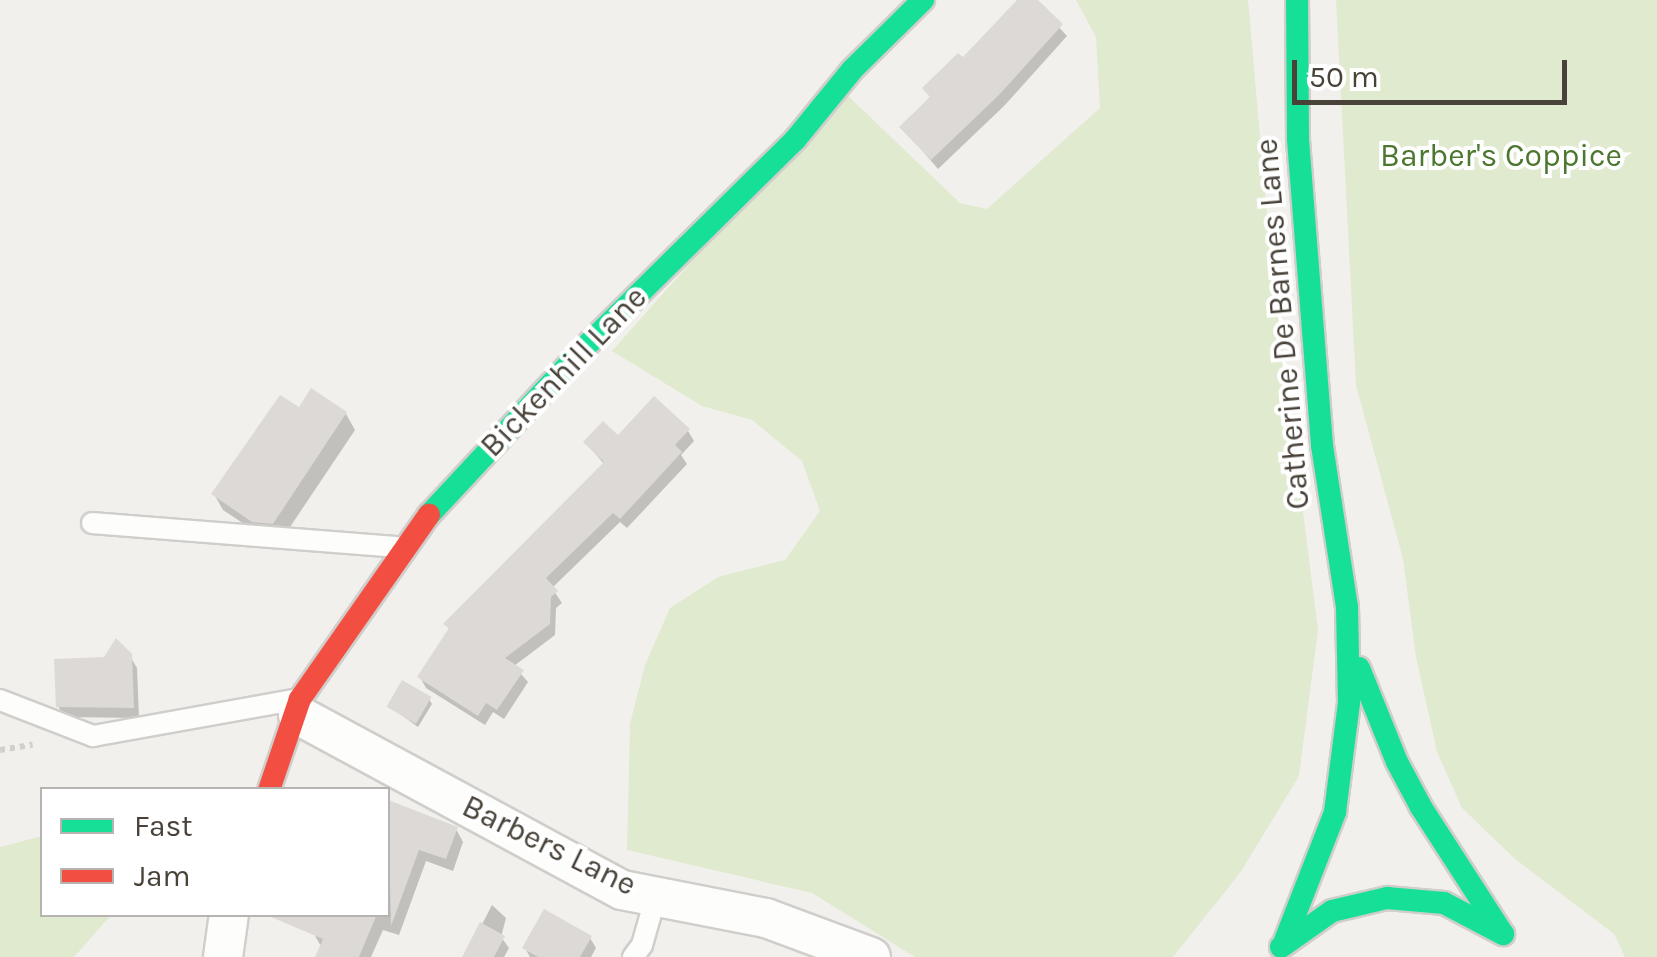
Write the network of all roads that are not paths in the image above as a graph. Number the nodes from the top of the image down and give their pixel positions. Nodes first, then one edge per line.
1 (923, 0) edge
2 (1296, 0) edge
3 (92, 523) dead end
4 (402, 548) junction
5 (1349, 642) junction
6 (0, 700) edge
7 (299, 707) junction
8 (269, 787) edge
9 (656, 896) junction
10 (230, 917) edge
11 (1279, 950) edge
12 (223, 957) edge
13 (633, 957) edge
14 (871, 957) edge

1 - 4 main road, Bickenhill Lane
2 - 5 main road, Catherine De Barnes Lane
3 - 4 lane
4 - 7 main road, Bickenhill Lane
5 - 11 main road, Catherine De Barnes Lane
5 - 11 main road, Catherine De Barnes Lane
6 - 7 lane
7 - 8 main road, Bickenhill Lane
7 - 9 street, Barbers Lane
9 - 13 lane
9 - 14 street, Barbers Lane
10 - 12 street

